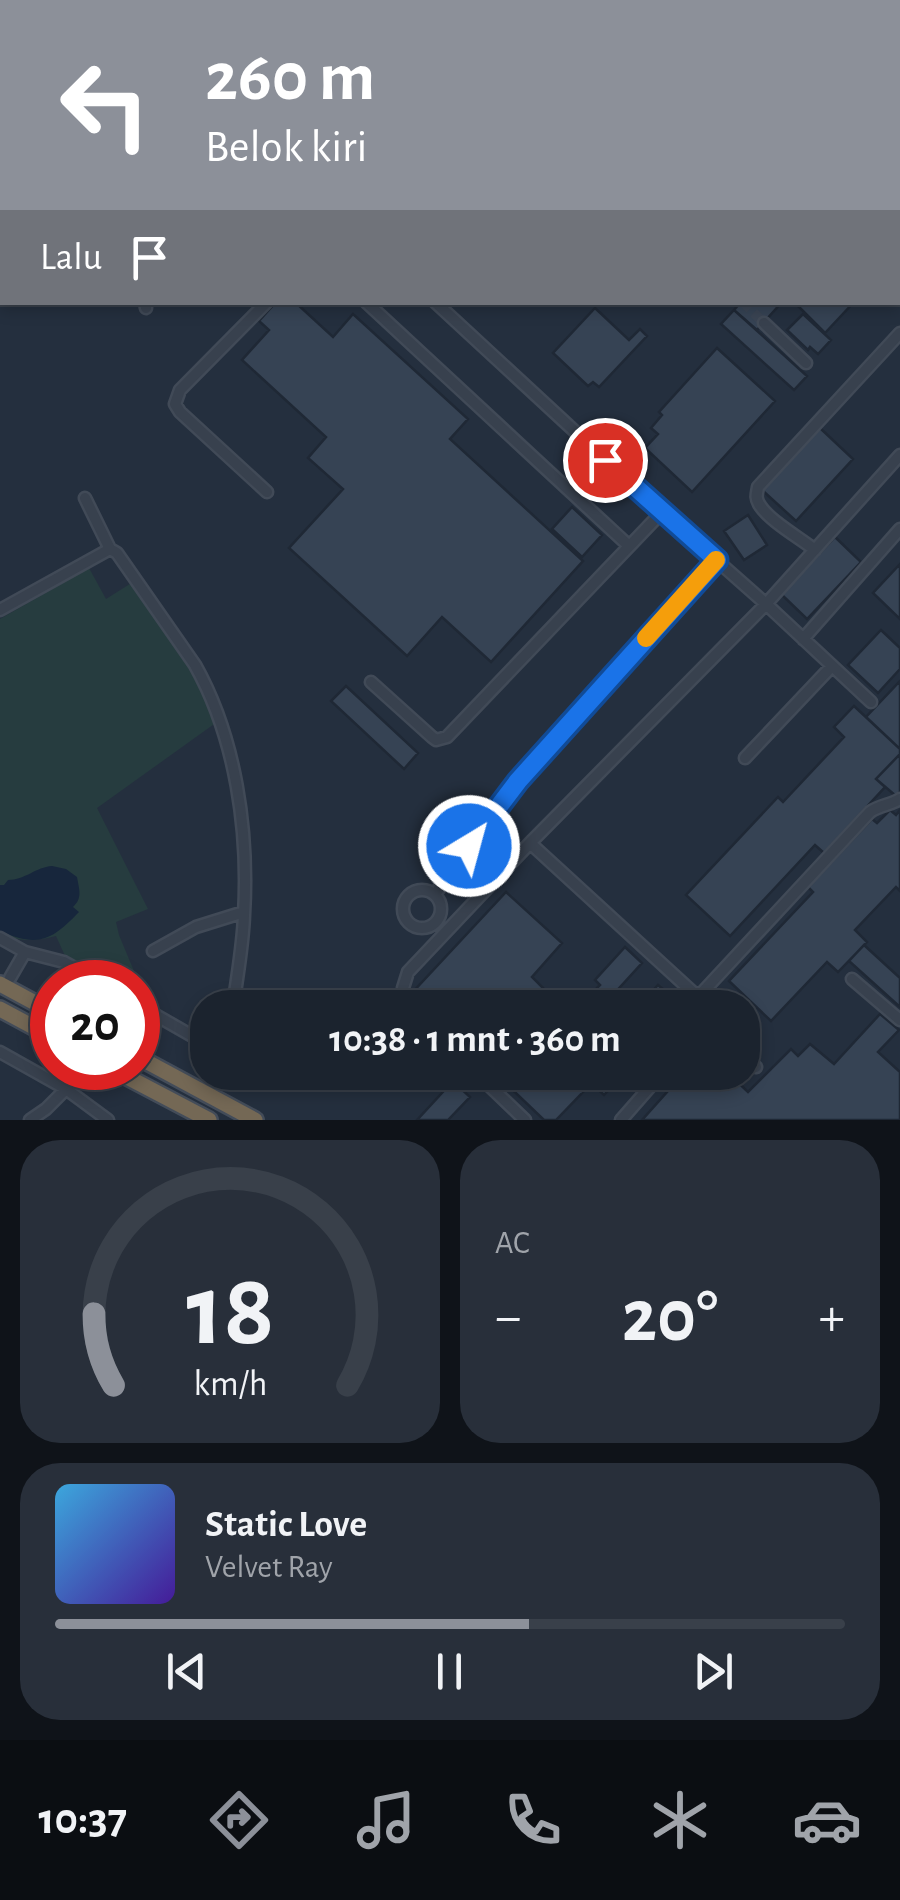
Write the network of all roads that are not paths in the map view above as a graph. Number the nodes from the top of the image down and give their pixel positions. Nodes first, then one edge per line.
1 (264, 305) edge
2 (369, 305) edge
3 (438, 305) edge
4 (764, 323) tunnel mouth
5 (900, 333) edge
6 (806, 363) dead end
7 (900, 455) edge
8 (267, 492) dead end
9 (85, 498) dead end
10 (662, 512) junction
11 (900, 529) edge
12 (628, 545) junction
13 (110, 548) junction
14 (814, 550) junction
15 (717, 560) junction
16 (766, 604) junction
17 (0, 610) edge
18 (804, 638) junction
19 (832, 666) junction
20 (371, 682) dead end
21 (871, 702) dead end
22 (745, 758) dead end
23 (900, 799) edge
24 (530, 843) junction
25 (435, 895) dead end
26 (244, 912) junction
27 (0, 938) edge
28 (153, 951) dead end
29 (25, 952) junction
30 (56, 960) edge
31 (852, 979) dead end
32 (5, 981) edge
33 (235, 990) edge
34 (402, 990) edge
35 (690, 990) edge
36 (705, 990) edge
37 (30, 997) edge
38 (0, 1009) edge
39 (160, 1018) edge
40 (900, 1020) edge
41 (30, 1025) edge
42 (190, 1035) edge
43 (0, 1052) edge
44 (30, 1069) edge
45 (160, 1069) edge
46 (65, 1090) edge
47 (67, 1090) edge
48 (152, 1090) edge
49 (493, 1090) edge
50 (647, 1090) edge
51 (30, 1120) edge
52 (108, 1120) edge
53 (209, 1120) edge
54 (256, 1120) edge
55 (525, 1120) edge
56 (621, 1120) edge

1 - 8 street
2 - 12 street
3 - 10 street
4 - 6 street
5 - 14 street
7 - 14 street
9 - 13 street
10 - 12 street
10 - 15 street
11 - 18 street
12 - 20 street
13 - 17 street
13 - 26 street
14 - 16 street
15 - 16 street
15 - 25 street
16 - 18 street
16 - 24 street
18 - 19 street
19 - 21 street
19 - 22 street
23 - 36 street
24 - 34 street
24 - 35 street
26 - 28 street
26 - 33 street
27 - 29 street
29 - 30 street
29 - 32 street
31 - 40 street
32 - 37 highway
38 - 41 highway
39 - 42 street
43 - 44 street
45 - 54 highway
46 - 51 street
47 - 52 street
48 - 53 highway
49 - 55 street
50 - 56 street

